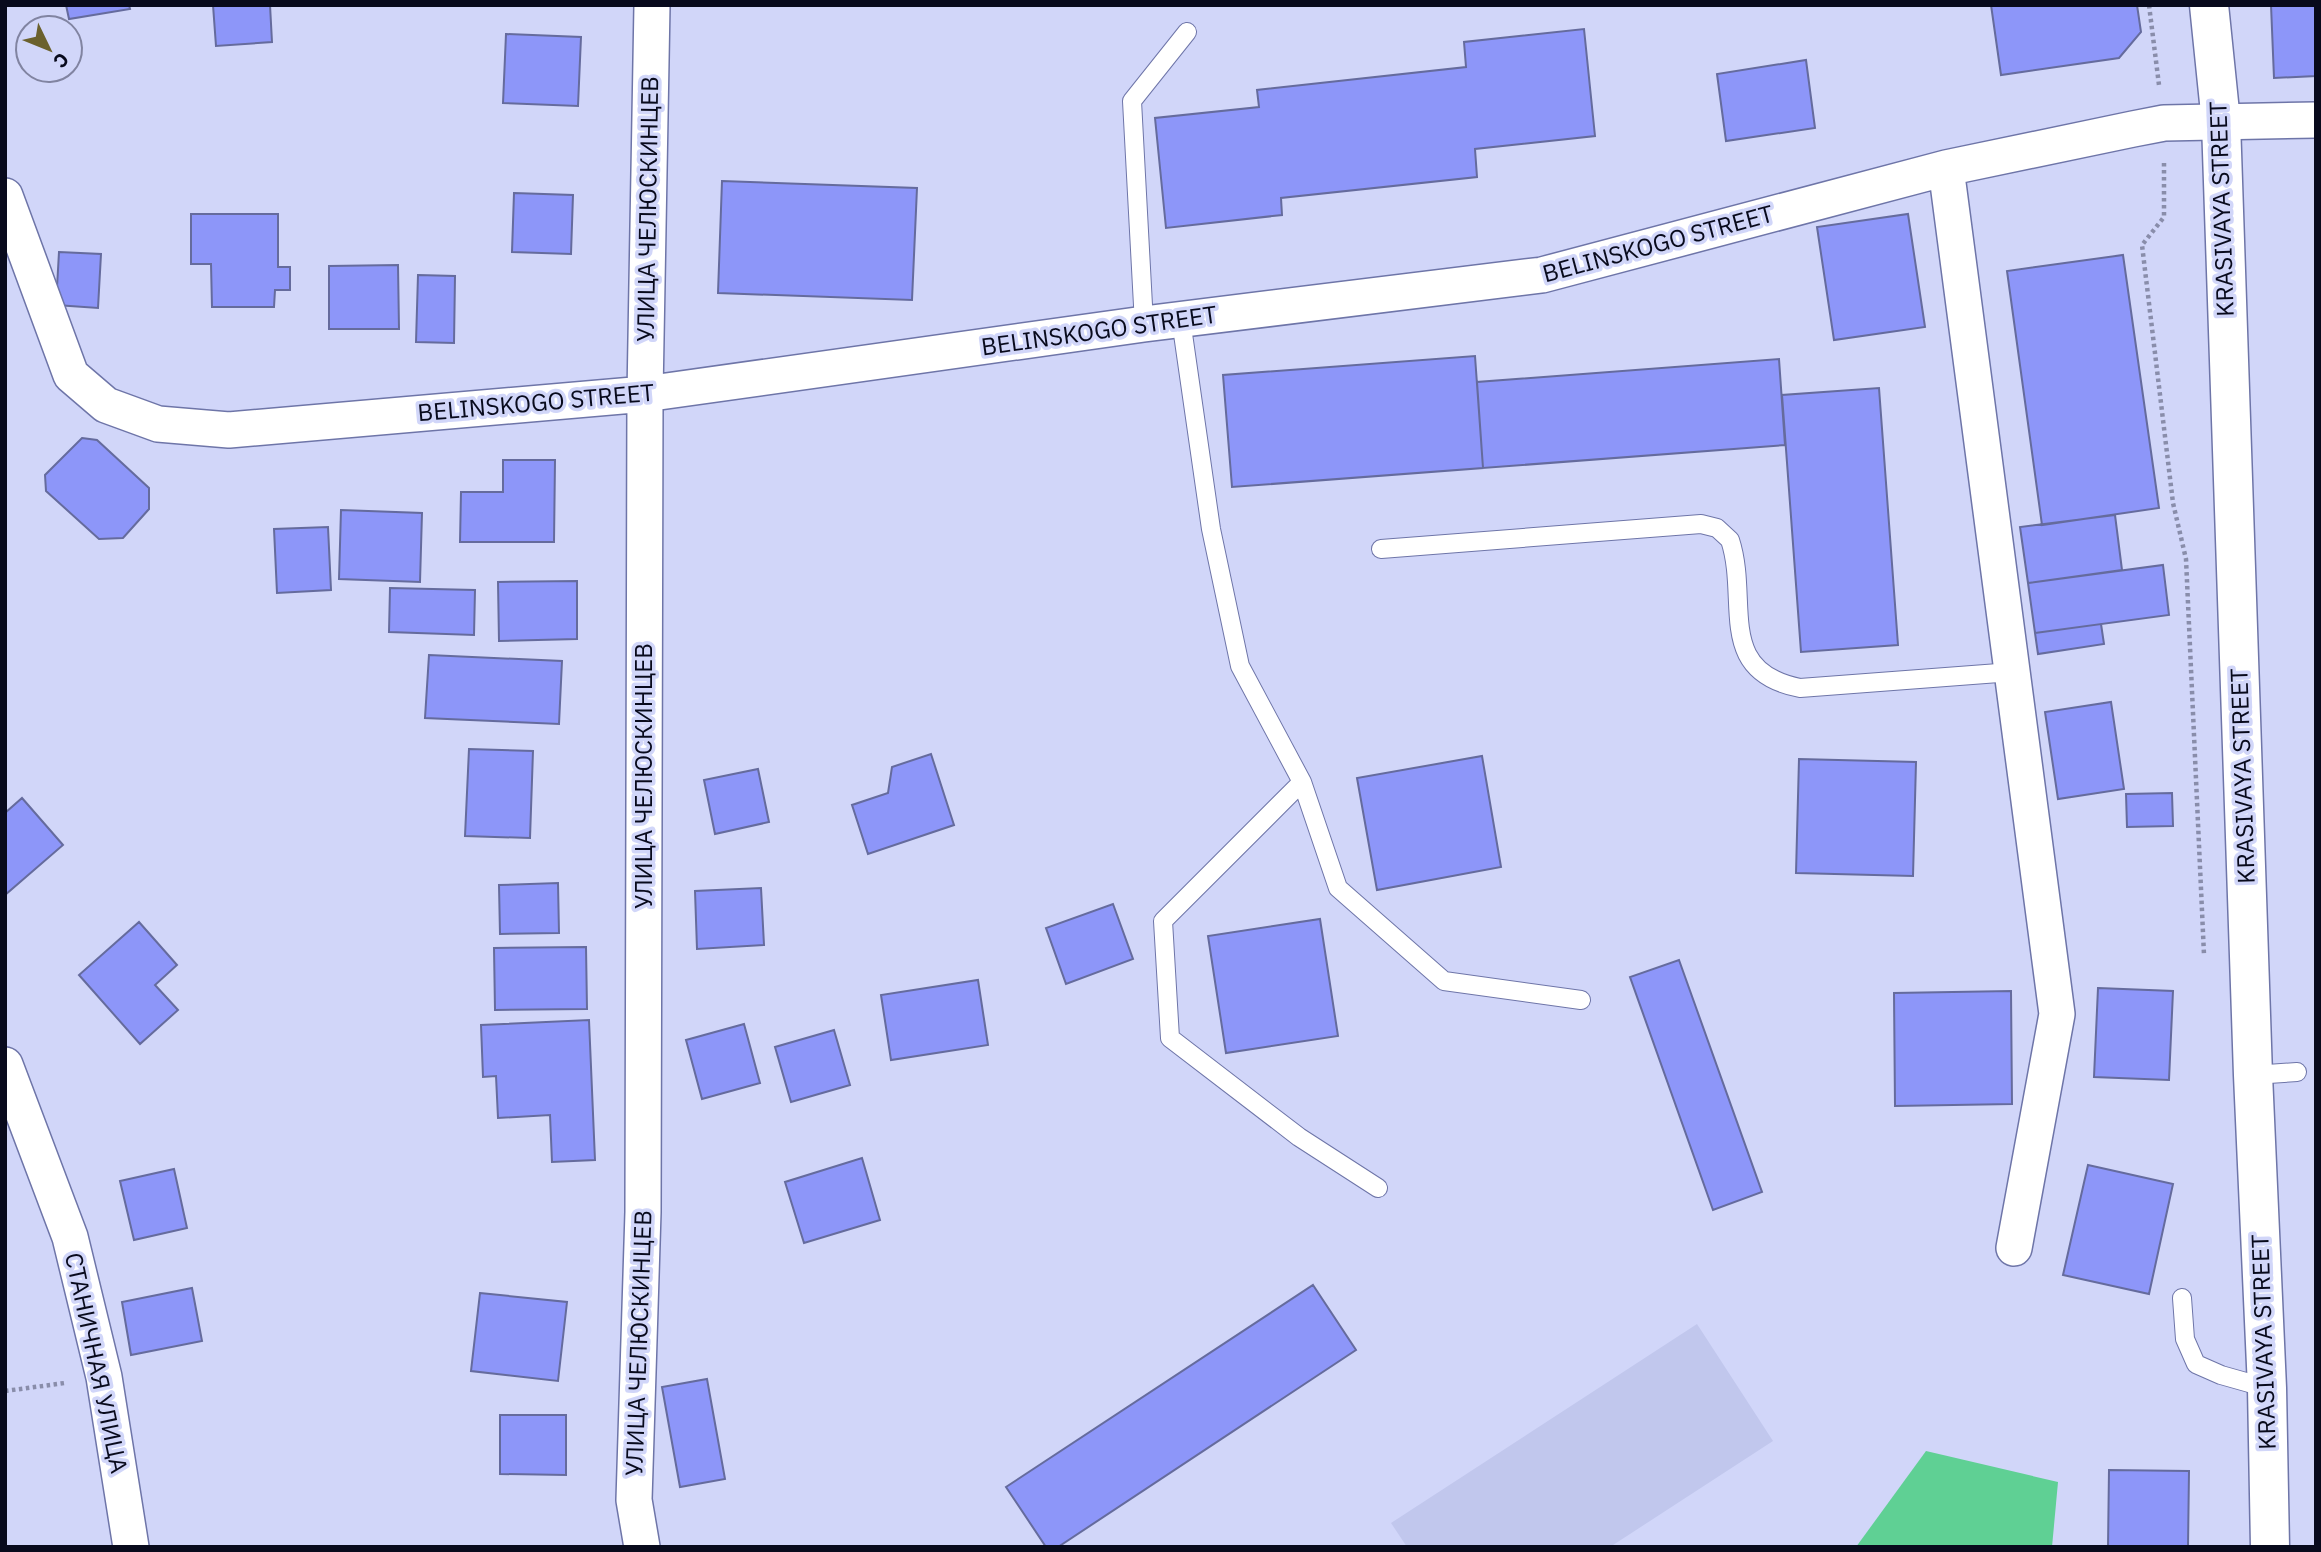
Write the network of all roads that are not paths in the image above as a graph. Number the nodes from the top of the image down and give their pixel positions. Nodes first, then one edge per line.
1 (652, 5) edge
2 (2209, 5) edge
3 (1187, 33) dead end
4 (2316, 120) edge
5 (2221, 122) junction
6 (1946, 168) junction
7 (5, 196) edge
8 (1181, 320) junction
9 (1144, 324) junction
10 (645, 394) junction
11 (1381, 549) dead end
12 (2012, 672) junction
13 (1302, 782) junction
14 (1581, 1000) dead end
15 (5, 1065) edge
16 (2297, 1072) dead end
17 (2253, 1075) junction
18 (1377, 1188) dead end
19 (2014, 1248) dead end
20 (2182, 1298) dead end
21 (2267, 1388) junction
22 (131, 1547) edge
23 (642, 1547) edge
24 (2270, 1547) edge

1 - 10 street, УЛИЦА ЧЕЛЮСКИНЦЕВ
2 - 5 main road, KRASIVAYA STREET
3 - 9 lane
4 - 5 street, BELINSKOGO STREET
5 - 6 street, BELINSKOGO STREET
5 - 17 main road, KRASIVAYA STREET
6 - 8 street, BELINSKOGO STREET
6 - 12 street
7 - 10 street, BELINSKOGO STREET
8 - 9 street, BELINSKOGO STREET
8 - 13 lane
9 - 10 street, BELINSKOGO STREET
10 - 23 street, УЛИЦА ЧЕЛЮСКИНЦЕВ
11 - 12 lane
12 - 19 street
13 - 14 lane
13 - 18 lane
15 - 22 street, СТАНИЧНАЯ УЛИЦА
16 - 17 lane
17 - 21 main road, KRASIVAYA STREET
20 - 21 lane
21 - 24 main road, KRASIVAYA STREET

